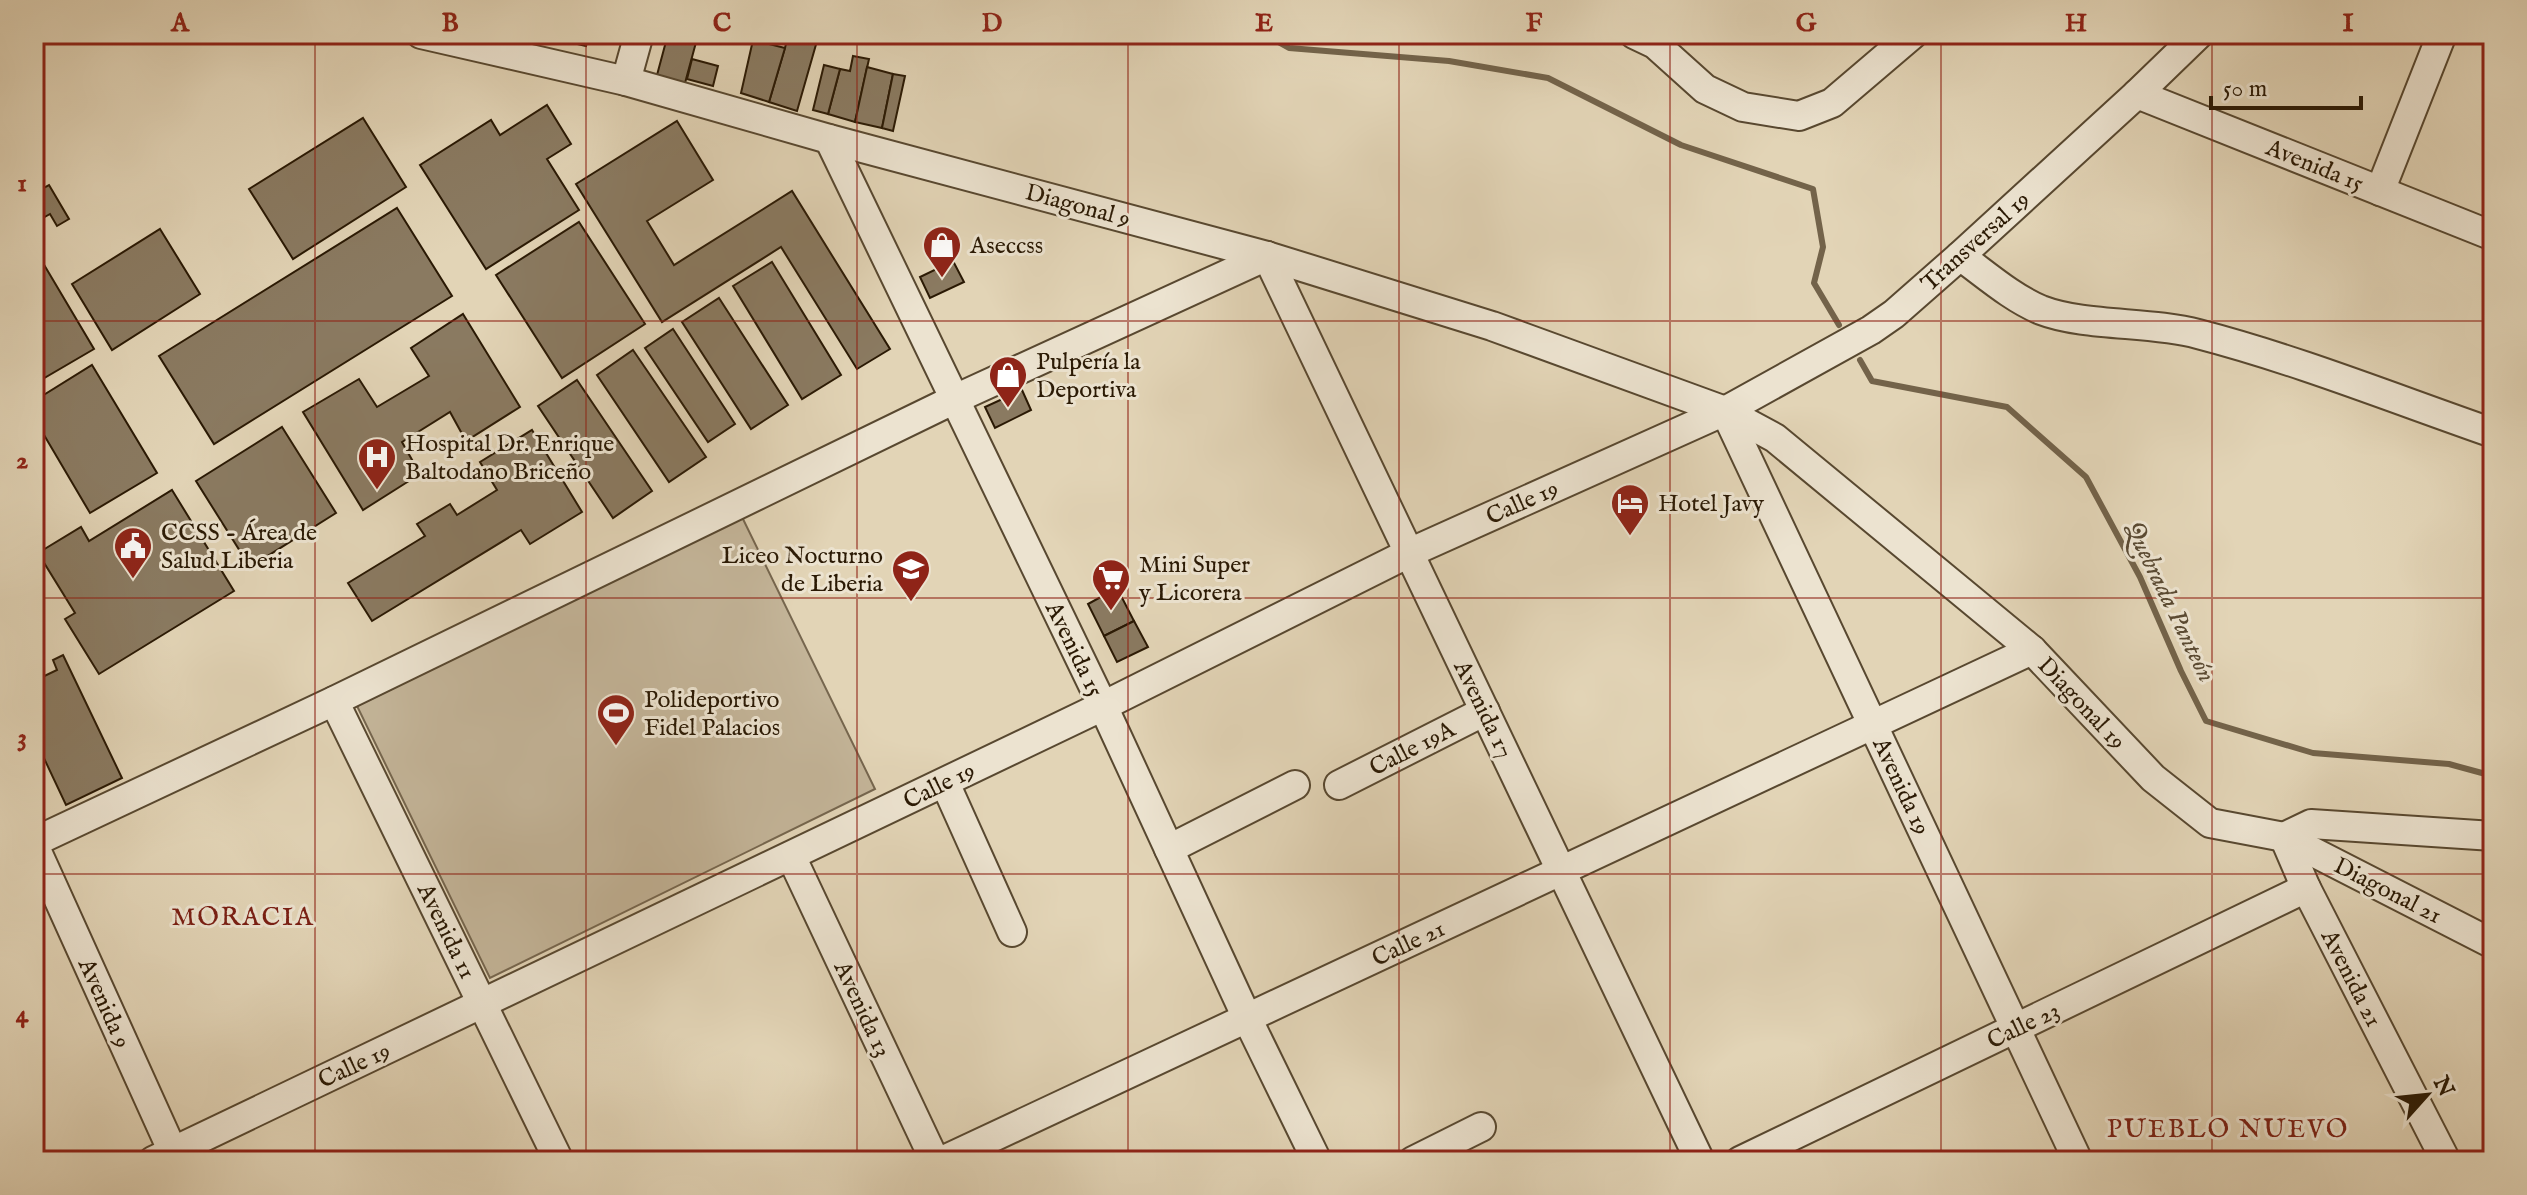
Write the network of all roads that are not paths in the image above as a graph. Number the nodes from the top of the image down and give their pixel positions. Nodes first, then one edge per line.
1 (421, 34) edge
2 (639, 34) edge
3 (1913, 34) edge
4 (2199, 34) edge
5 (2442, 34) edge
6 (1652, 37) edge
7 (626, 81) junction
8 (2137, 94) junction
9 (829, 139) junction
10 (2380, 191) junction
11 (2493, 236) edge
12 (1267, 256) junction
13 (1960, 256) junction
14 (955, 399) junction
15 (1725, 411) junction
16 (2493, 433) edge
17 (1409, 553) junction
18 (2032, 650) junction
19 (334, 701) junction
20 (1103, 706) junction
21 (1485, 711) junction
22 (1874, 725) junction
23 (945, 783) junction
24 (1295, 785) dead end
25 (1339, 785) dead end
26 (2493, 836) edge
27 (2284, 837) junction
28 (34, 843) edge
29 (1169, 849) junction
30 (791, 856) junction
31 (1562, 871) junction
32 (2306, 888) junction
33 (1012, 932) dead end
34 (2493, 944) edge
35 (483, 1004) junction
36 (1247, 1018) junction
37 (2015, 1030) junction
38 (1481, 1127) dead end
39 (167, 1158) edge
40 (559, 1161) edge
41 (935, 1161) edge
42 (942, 1161) edge
43 (1317, 1161) edge
44 (1413, 1161) edge
45 (1700, 1161) edge
46 (1740, 1161) edge
47 (2078, 1161) edge
48 (2446, 1161) edge

1 - 7 street, Diagonal 9
2 - 7 street
3 - 6 street
4 - 8 street, Transversal 19
5 - 10 street
7 - 9 street, Diagonal 9
8 - 10 street, Avenida 15
8 - 13 street, Transversal 19
9 - 12 street, Diagonal 9
9 - 14 street, Avenida 15
10 - 11 street, Avenida 15
12 - 14 street
12 - 15 street, Diagonal 9
12 - 17 street, Avenida 17
13 - 15 street, Transversal 19
13 - 16 street
14 - 19 street
14 - 20 street, Avenida 15
15 - 17 street, Calle 19
15 - 18 street, Diagonal 19
15 - 22 street, Avenida 19
17 - 20 street, Calle 19
17 - 21 street, Avenida 17
18 - 22 street, Calle 21
18 - 27 street, Diagonal 19
19 - 28 street
19 - 35 street, Avenida 11
20 - 23 street, Calle 19
20 - 29 street, Avenida 15
21 - 25 street, Calle 19A
21 - 31 street, Avenida 17
22 - 31 street, Calle 21
22 - 37 street, Avenida 19
23 - 30 street, Calle 19
23 - 33 street
24 - 29 street
26 - 27 street, Diagonal 19
27 - 32 street, Avenida 21
27 - 34 street, Diagonal 21
28 - 39 street, Avenida 9
29 - 36 street, Avenida 15
30 - 35 street, Calle 19
30 - 41 street, Avenida 13
31 - 36 street, Calle 21
31 - 45 street, Avenida 17
32 - 37 street, Calle 23
32 - 48 street, Avenida 21
35 - 39 street, Calle 19
35 - 40 street, Avenida 11
36 - 42 street, Calle 21
36 - 43 street, Avenida 15
37 - 46 street, Calle 23
37 - 47 street, Avenida 19
38 - 44 street

